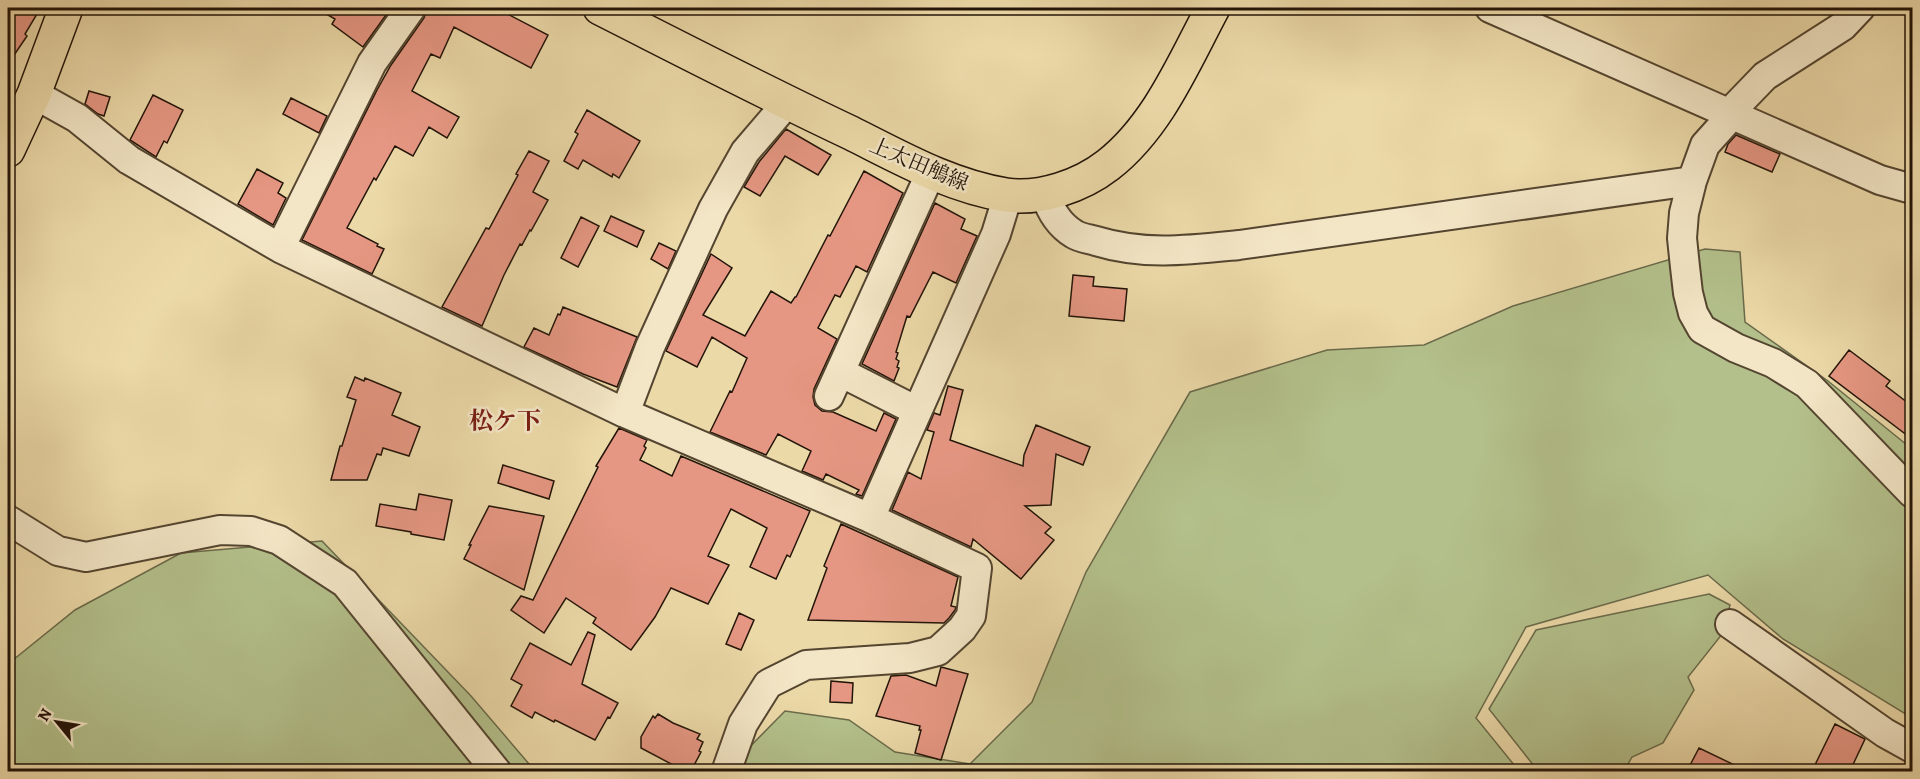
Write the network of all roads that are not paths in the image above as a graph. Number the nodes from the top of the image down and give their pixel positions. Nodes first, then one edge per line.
1 (66, 8) edge
2 (411, 8) edge
3 (600, 8) edge
4 (1212, 8) edge
5 (1490, 8) edge
6 (1860, 8) edge
7 (34, 94) junction
8 (787, 103) junction
9 (1732, 115) junction
10 (8, 150) edge
11 (931, 172) junction
12 (1692, 181) junction
13 (1912, 189) edge
14 (1045, 193) junction
15 (1008, 195) junction
16 (280, 248) junction
17 (917, 411) junction
18 (625, 413) junction
19 (1912, 493) edge
20 (870, 518) junction
21 (8, 520) edge
22 (1730, 624) dead end
23 (1912, 748) edge
24 (497, 771) edge
25 (726, 771) edge

1 - 7 main road
2 - 16 street
3 - 8 main road, 上太田鵤線
4 - 14 main road, 上太田鵤線
5 - 9 street
6 - 9 street
7 - 10 main road
7 - 16 street
8 - 11 main road, 上太田鵤線
8 - 18 street
9 - 12 street
9 - 13 street
11 - 15 main road, 上太田鵤線
11 - 17 street
12 - 14 street
12 - 19 street
14 - 15 main road, 上太田鵤線
15 - 17 street
16 - 18 street
17 - 20 street
18 - 20 street
20 - 25 street
21 - 24 street
22 - 23 street

